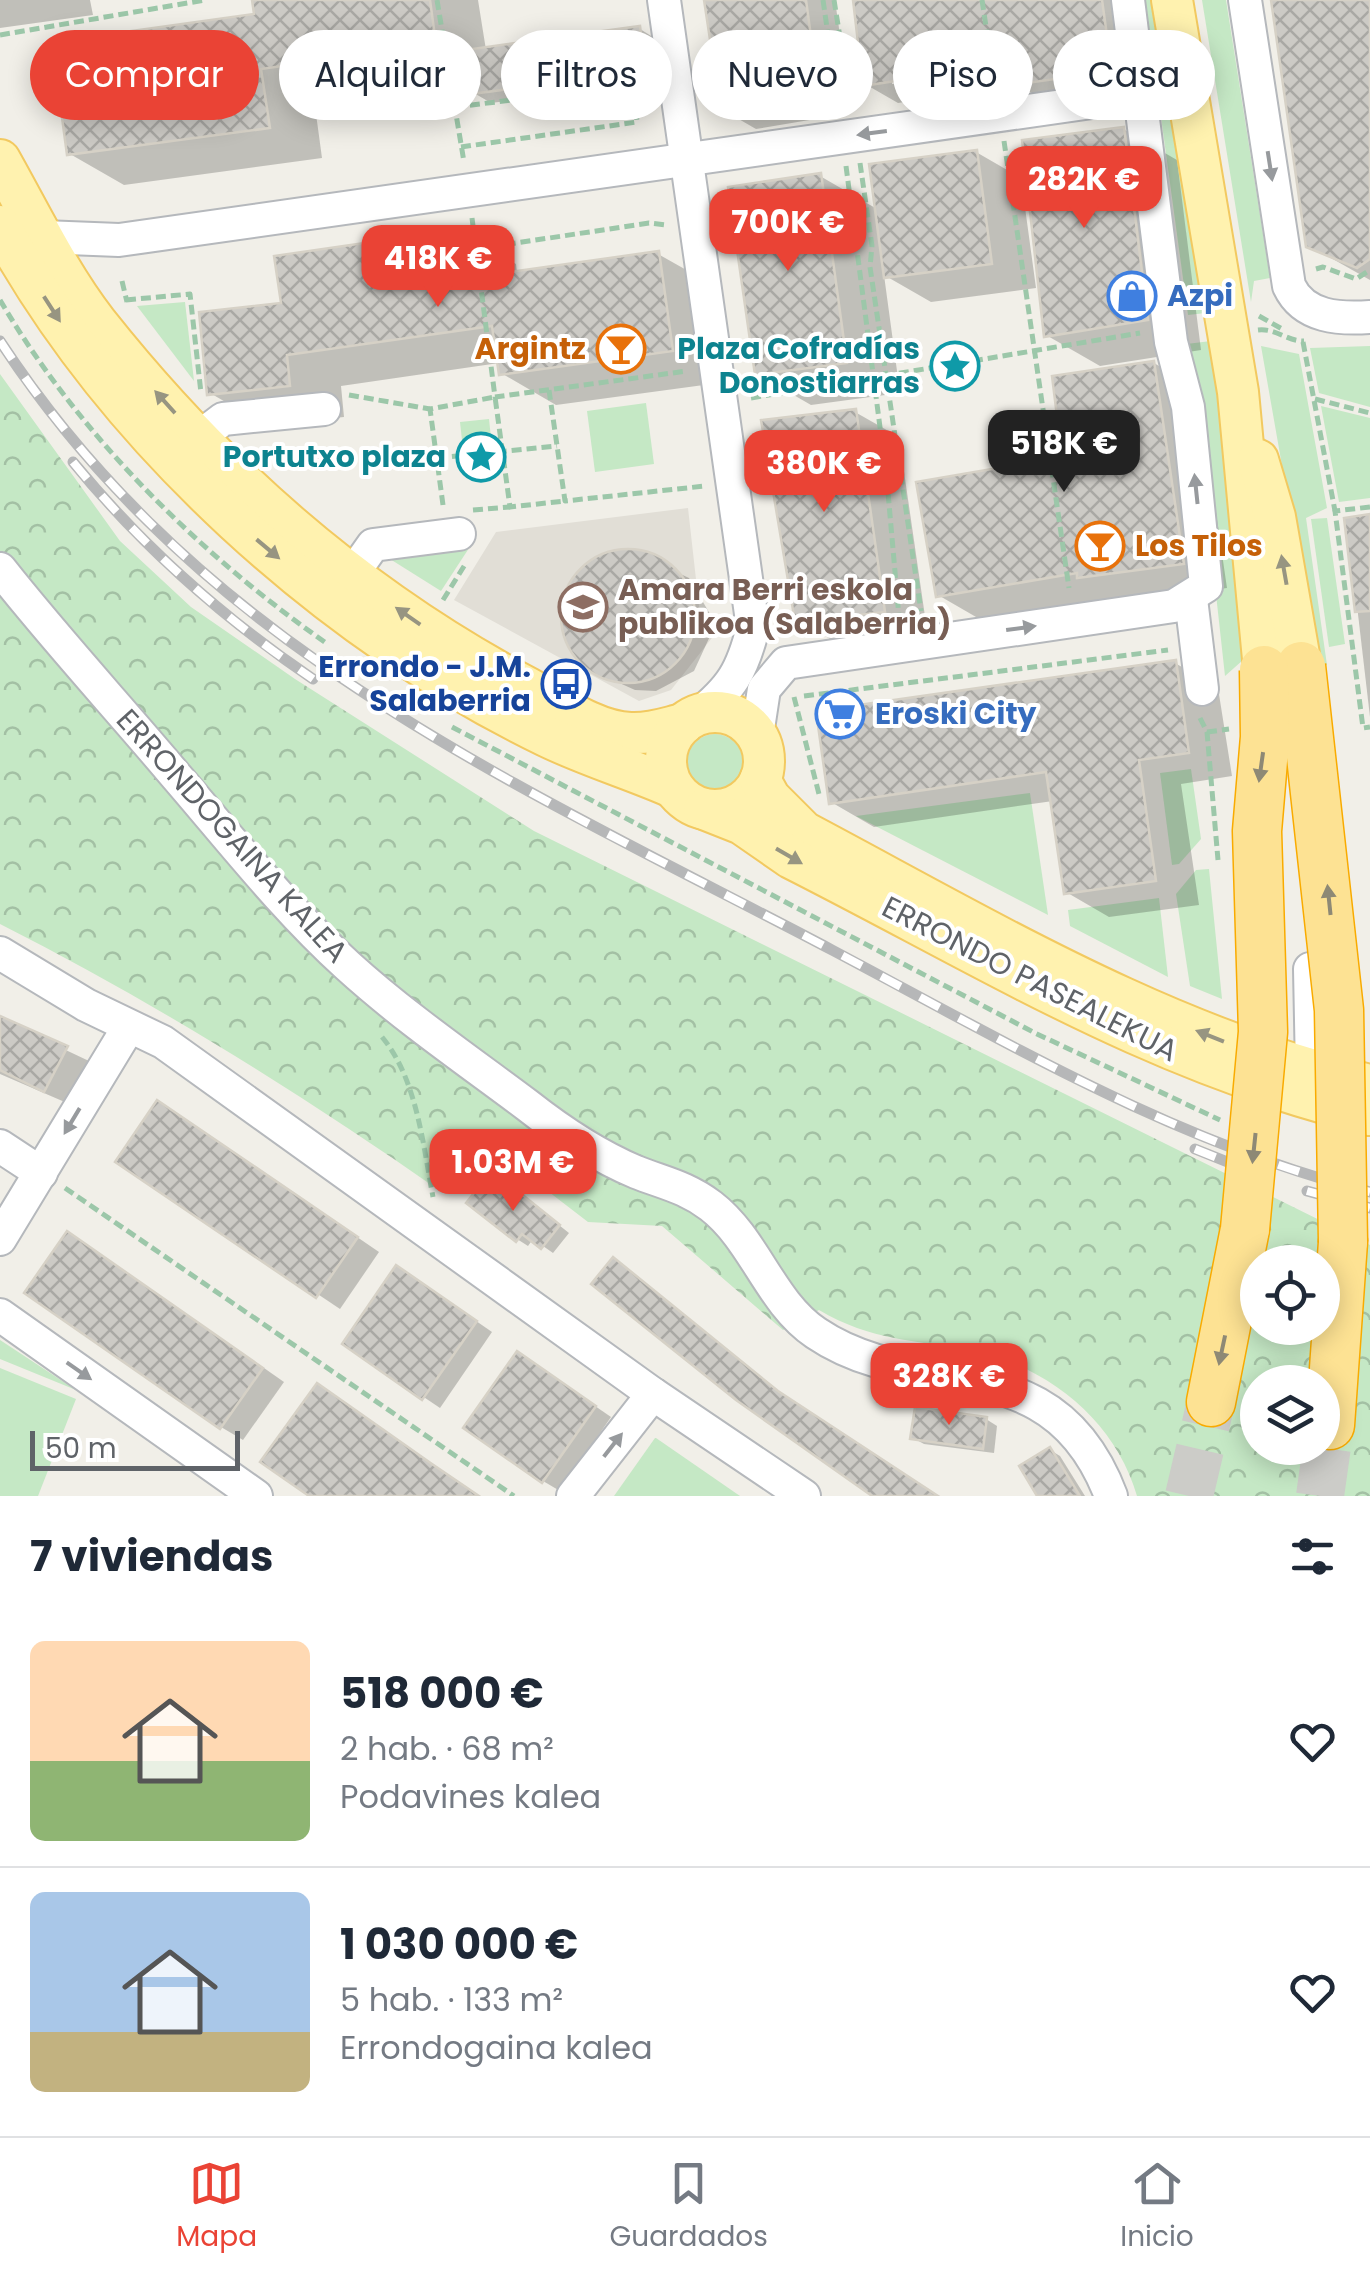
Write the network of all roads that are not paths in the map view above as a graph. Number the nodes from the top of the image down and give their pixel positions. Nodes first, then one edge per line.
1 (664, 0) edge
2 (1128, 0) edge
3 (1172, 0) edge
4 (1245, 0) edge
5 (1132, 30) edge
6 (1053, 106) edge
7 (1145, 120) edge
8 (0, 160) edge
9 (686, 160) junction
10 (0, 226) edge
11 (44, 238) junction
12 (118, 240) junction
13 (83, 304) junction
14 (1370, 317) edge
15 (324, 409) dead end
16 (200, 419) junction
17 (454, 519) road end
18 (0, 569) edge
19 (350, 576) junction
20 (1199, 592) junction
21 (753, 628) junction
22 (786, 663) junction
23 (1282, 668) junction
24 (1202, 689) dead end
25 (690, 719) junction
26 (756, 735) junction
27 (760, 780) junction
28 (688, 798) junction
29 (0, 952) edge
30 (1310, 970) dead end
31 (86, 1005) junction
32 (122, 1038) junction
33 (1312, 1071) junction
34 (1370, 1085) edge
35 (234, 1097) junction
36 (1370, 1115) edge
37 (0, 1146) edge
38 (42, 1172) junction
39 (0, 1240) edge
40 (0, 1315) edge
41 (1334, 1365) edge
42 (653, 1394) junction
43 (1211, 1402) tunnel mouth
44 (256, 1496) edge
45 (573, 1496) edge
46 (804, 1496) edge
47 (1111, 1496) edge

1 - 9 street
2 - 5 street
3 - 23 main road
4 -> 14 street
6 -> 9 street
20 -> 7 street
8 - 11 main road
9 - 12 street
9 - 21 street
10 -> 28 main road, ERRONDO PASEALEKUA
11 - 12 street
11 - 13 main road
12 - 13 street
16 -> 13 main road
15 - 16 street
16 - 19 main road
17 - 19 street
18 - 47 street, ERRONDOGAINA KALEA
25 -> 19 main road
22 -> 20 street
20 - 24 street
21 - 22 street
21 - 25 street
22 - 26 street
41 -> 23 highway, bridge
23 -> 43 highway, bridge
25 - 26 main road
25 - 28 main road
26 - 27 main road
27 - 28 main road
33 -> 27 main road, ERRONDO PASEALEKUA
28 -> 36 main road, ERRONDO PASEALEKUA
29 - 31 street
30 - 33 street
31 - 32 street
31 - 35 street
32 - 35 street
32 -> 38 street
33 - 34 main road, ERRONDO PASEALEKUA
35 - 42 street
37 - 38 street
38 - 39 street
40 -> 44 street
45 -> 42 street
42 - 46 street

